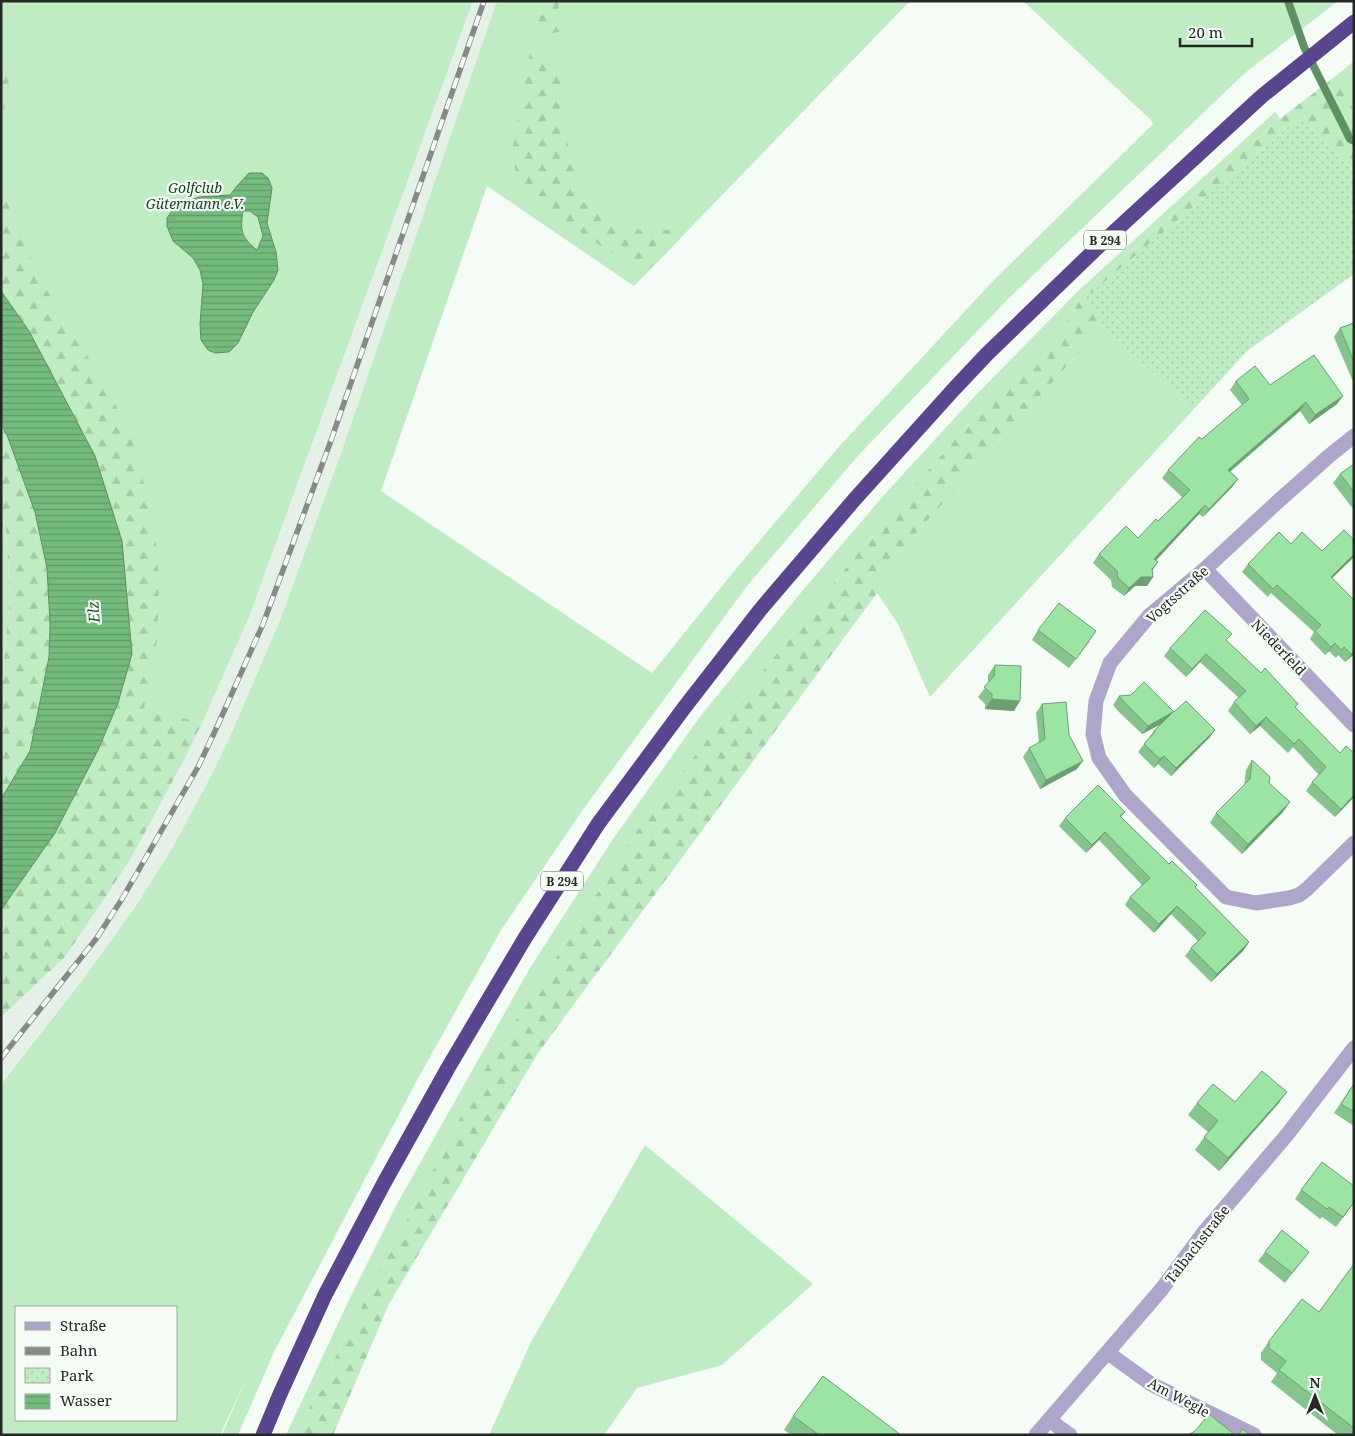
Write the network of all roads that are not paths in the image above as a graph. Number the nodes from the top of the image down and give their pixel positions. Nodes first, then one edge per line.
1 (1352, 24) edge
2 (1354, 436) edge
3 (1205, 569) junction
4 (1354, 724) edge
5 (1354, 843) edge
6 (1354, 1048) edge
7 (1108, 1352) junction
8 (1049, 1420) junction
9 (263, 1435) edge
10 (1036, 1435) edge
11 (1070, 1435) edge
12 (1254, 1435) edge

1 - 9 highway, B 294
2 - 3 street, Vogtsstraße
3 - 4 street, Niederfeld
3 - 5 street, Vogtsstraße
6 - 7 street, Talbachstraße
7 - 8 street, Talbachstraße
7 - 12 street, Am Wegle
8 - 10 street, Talbachstraße
8 - 11 street

